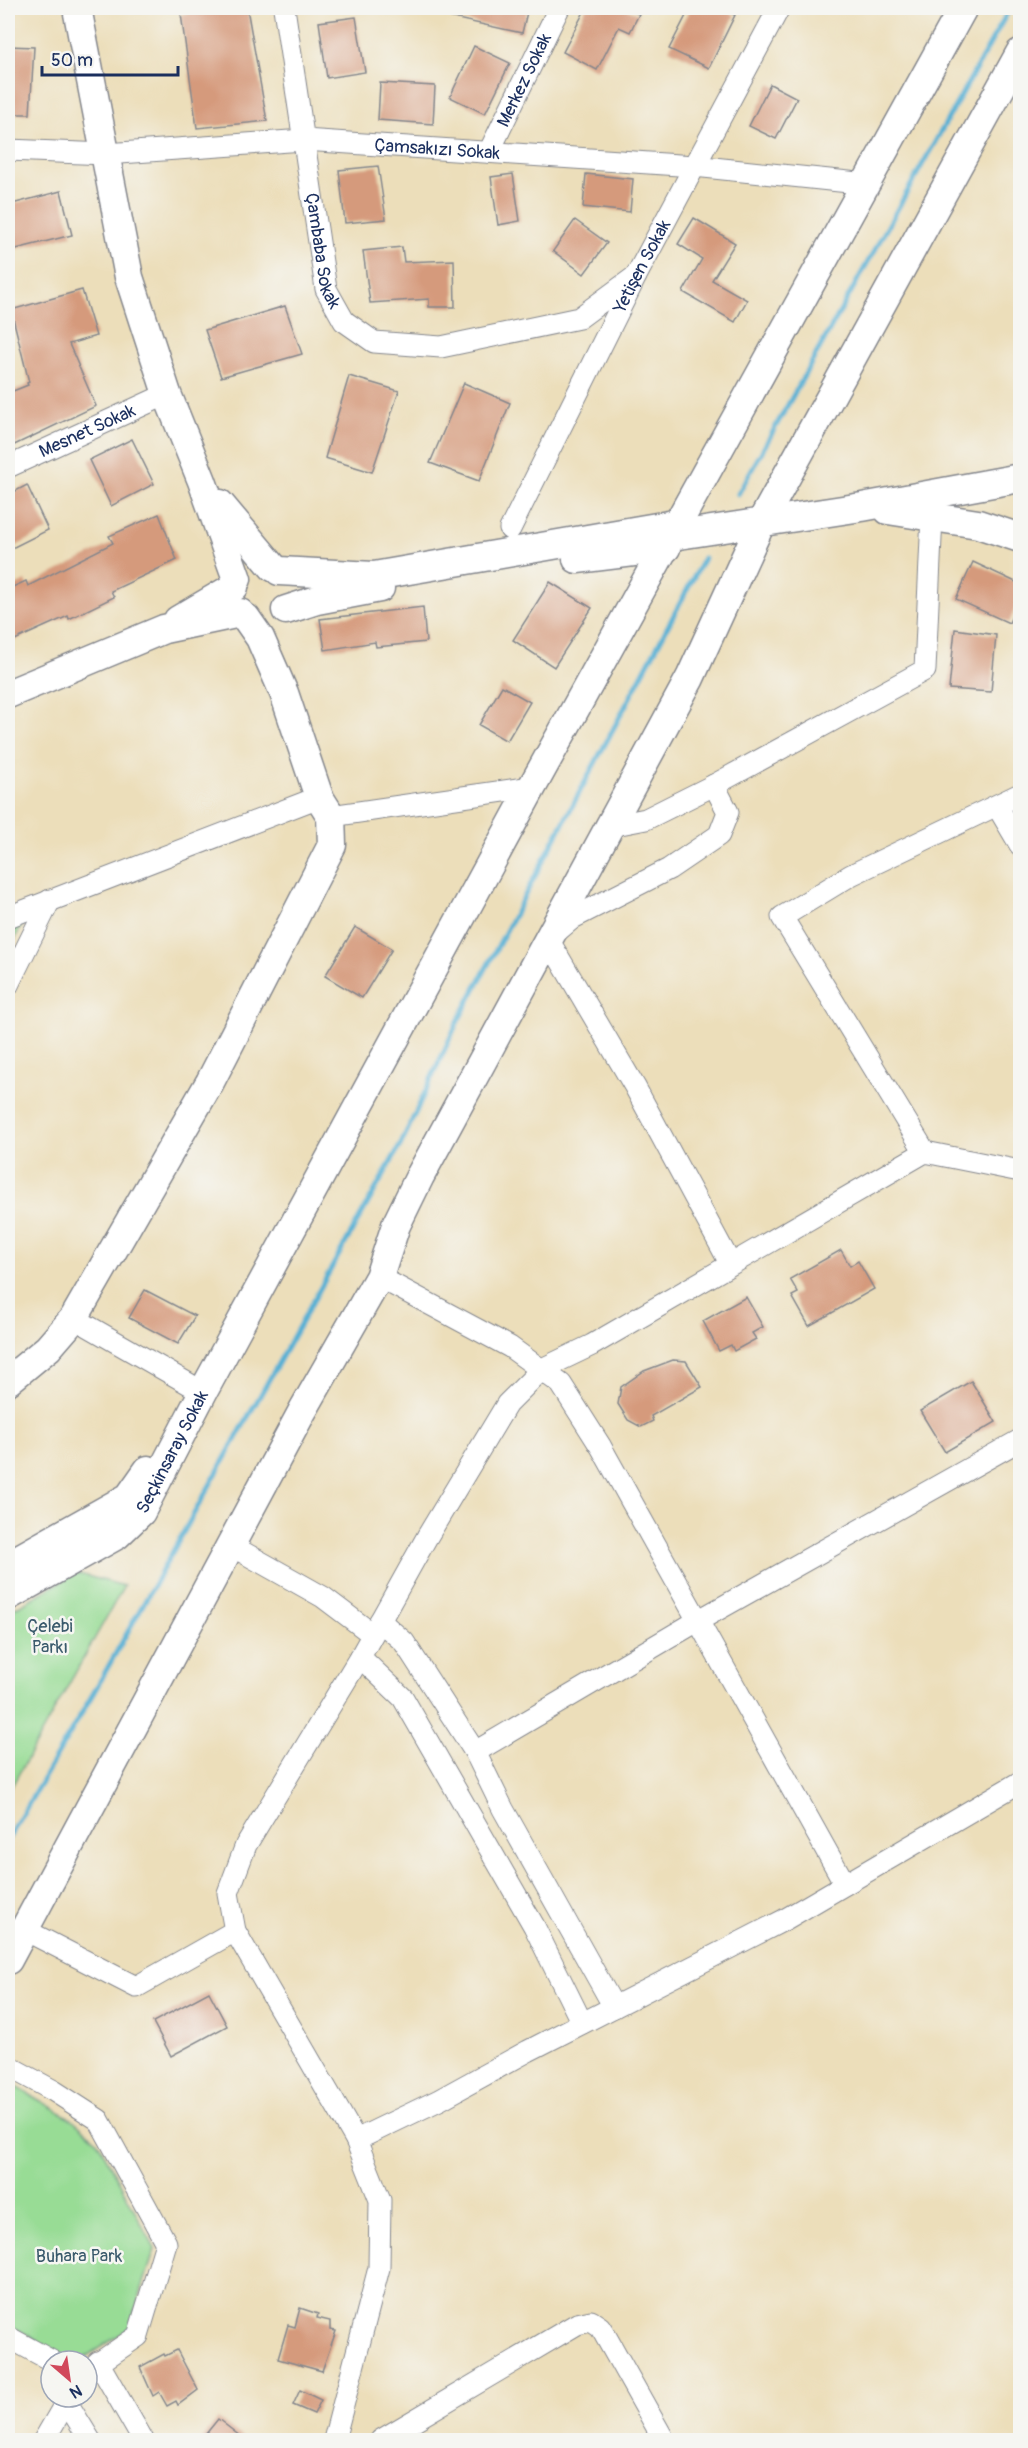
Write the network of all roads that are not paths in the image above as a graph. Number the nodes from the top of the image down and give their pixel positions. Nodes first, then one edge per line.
1 (77, 8) edge
2 (98, 8) edge
3 (284, 8) edge
4 (559, 8) edge
5 (779, 8) edge
6 (963, 8) edge
7 (1020, 53) edge
8 (89, 61) junction
9 (304, 140) junction
10 (8, 150) edge
11 (489, 152) junction
12 (106, 154) junction
13 (694, 166) junction
14 (868, 184) junction
15 (636, 276) junction
16 (167, 393) junction
17 (8, 467) edge
18 (1020, 478) edge
19 (202, 481) junction
20 (862, 507) junction
21 (932, 516) junction
22 (762, 521) junction
23 (510, 529) dead end
24 (672, 536) junction
25 (1020, 538) edge
26 (276, 569) junction
27 (239, 599) junction
28 (283, 613) junction
29 (284, 693) junction
30 (8, 694) edge
31 (714, 785) junction
32 (532, 787) junction
33 (1020, 794) edge
34 (997, 806) junction
35 (325, 807) junction
36 (610, 826) junction
37 (1020, 845) edge
38 (50, 900) junction
39 (8, 917) edge
40 (548, 939) junction
41 (8, 985) edge
42 (925, 1152) junction
43 (1020, 1171) edge
44 (730, 1263) junction
45 (379, 1277) junction
46 (74, 1318) junction
47 (542, 1369) junction
48 (8, 1382) edge
49 (203, 1392) junction
50 (1020, 1440) edge
51 (232, 1546) junction
52 (8, 1565) edge
53 (8, 1596) edge
54 (699, 1620) junction
55 (376, 1628) junction
56 (360, 1657) junction
57 (475, 1752) junction
58 (1020, 1782) edge
59 (845, 1884) junction
60 (23, 1929) junction
61 (235, 1931) junction
62 (8, 1960) edge
63 (614, 2007) junction
64 (582, 2023) junction
65 (8, 2066) edge
66 (356, 2140) junction
67 (8, 2337) edge
68 (39, 2354) edge
69 (99, 2363) edge
70 (99, 2376) edge
71 (61, 2409) edge
72 (73, 2409) edge
73 (44, 2440) edge
74 (90, 2440) edge
75 (143, 2440) edge
76 (334, 2440) edge
77 (381, 2440) edge
78 (664, 2440) edge

1 - 8 street
2 - 8 street
3 - 9 street, Çambaba Sokak
4 - 11 street, Merkez Sokak
5 - 13 street, Yetişen Sokak
6 - 14 street
7 - 22 street
8 - 12 street
9 - 11 street, Çamsakızı Sokak
9 - 12 street, Çamsakızı Sokak
9 - 15 street, Çambaba Sokak
10 - 12 street, Çamsakızı Sokak
11 - 13 street, Çamsakızı Sokak
12 - 16 street
13 - 14 street, Çamsakızı Sokak
13 - 15 street, Yetişen Sokak
14 - 24 street
15 - 23 street, Yetişen Sokak
16 - 17 street, Mesnet Sokak
16 - 19 street
18 - 20 street
19 - 26 street
19 - 27 street
20 - 21 street
20 - 22 street
21 - 25 street
21 - 31 street
22 - 24 street
22 - 36 street
24 - 26 street
24 - 28 street
24 - 32 street
26 - 27 street
26 - 28 street
27 - 28 street
27 - 29 street
27 - 30 street
28 - 29 street
29 - 35 street
31 - 36 street
31 - 40 street
32 - 35 street
32 - 49 street
33 - 34 street
34 - 37 street
34 - 42 street
35 - 38 street
35 - 46 street
36 - 40 street
38 - 39 street
38 - 41 street
40 - 44 street
40 - 45 street
42 - 43 street
42 - 44 street
44 - 47 street
45 - 47 street
45 - 51 street
46 - 48 street
46 - 49 street
47 - 54 street
47 - 55 street
49 - 52 street, Seçkinsaray Sokak
49 - 53 street, Seçkinsaray Sokak
50 - 54 street
51 - 55 street
51 - 60 street
54 - 57 street
54 - 59 street
55 - 56 street
55 - 57 street
56 - 61 street
56 - 64 street
57 - 63 street
58 - 59 street
59 - 63 street
60 - 61 street
60 - 62 street
61 - 66 street
63 - 64 street
64 - 66 street
65 - 69 street
66 - 76 street
67 - 68 street
70 - 75 street
71 - 73 street
72 - 74 street
77 - 78 street

